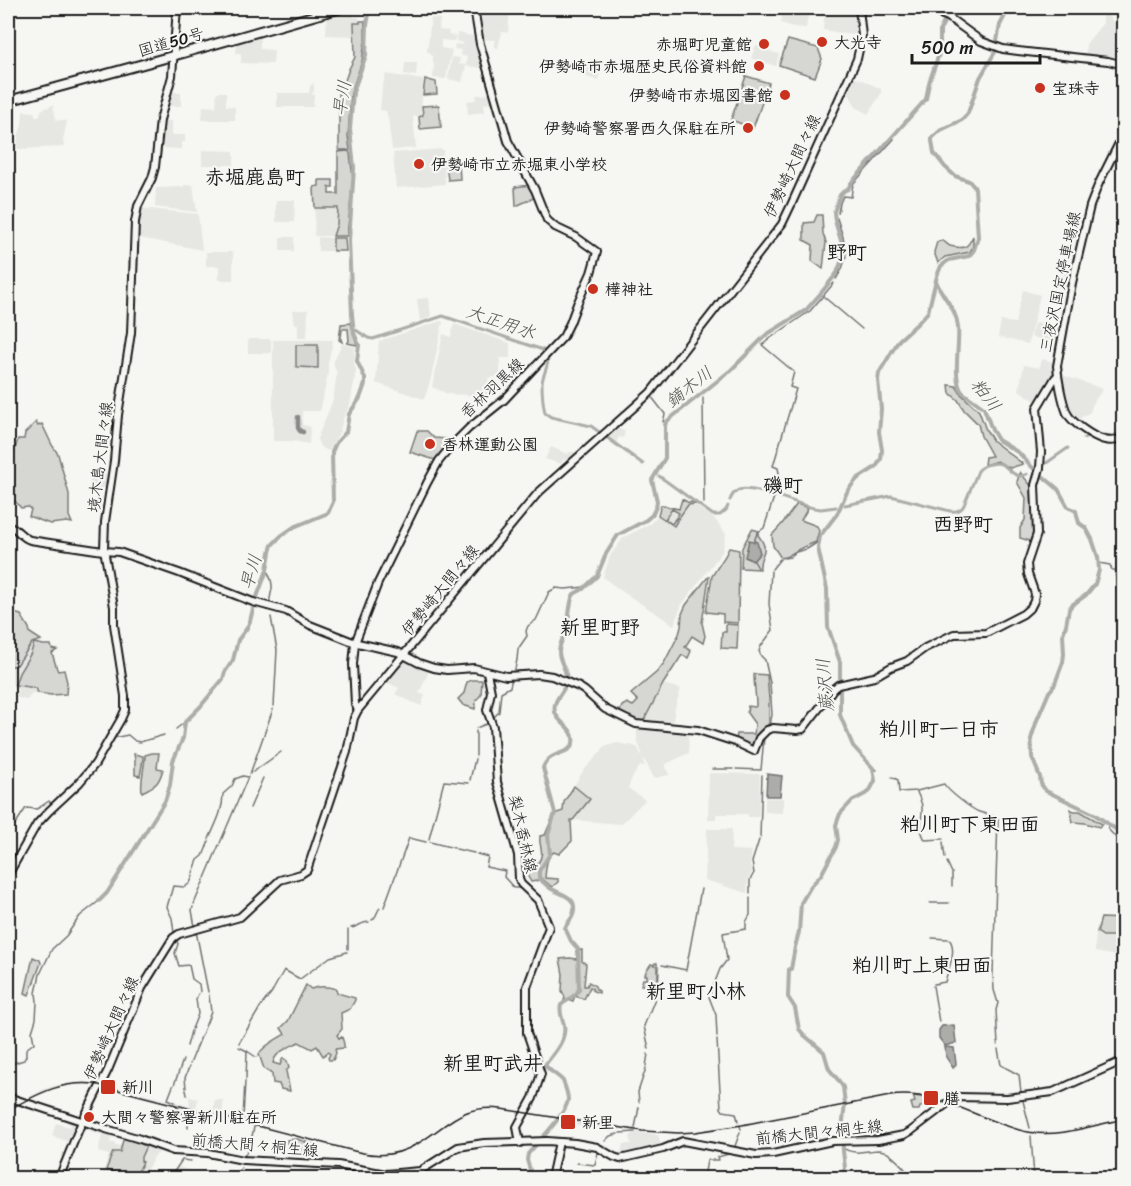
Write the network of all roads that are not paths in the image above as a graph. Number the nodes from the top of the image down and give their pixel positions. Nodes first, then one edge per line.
1 (177, 8) edge
2 (341, 8) edge
3 (474, 8) edge
4 (860, 8) edge
5 (915, 8) edge
6 (174, 56) junction
7 (1124, 65) edge
8 (8, 101) edge
9 (1124, 133) edge
10 (1058, 375) junction
11 (1124, 437) edge
12 (8, 525) edge
13 (104, 551) junction
14 (356, 643) junction
15 (404, 655) junction
16 (487, 672) junction
17 (358, 710) junction
18 (8, 875) edge
19 (1124, 1060) edge
20 (8, 1097) edge
21 (83, 1121) junction
22 (559, 1142) junction
23 (520, 1143) junction
24 (59, 1179) edge
25 (551, 1179) edge

1 - 6 main road, 境木島大間々線
2 - 6 highway, 国道50号
3 - 14 main road, 香林羽黒線
4 - 15 main road, 伊勢崎大間々線
5 - 7 main road
6 - 8 highway, 国道50号
6 - 13 main road, 境木島大間々線
9 - 10 main road, 三夜沢国定停車場線
10 - 11 main road, 三夜沢国定停車場線
10 - 16 main road
12 - 13 main road
13 - 14 main road
13 - 18 main road, 境木島大間々線
14 - 15 main road
14 - 17 main road, 香林羽黒線
15 - 16 main road
15 - 17 main road, 伊勢崎大間々線
16 - 23 main road, 梨木香林線
17 - 21 main road, 伊勢崎大間々線
19 - 22 main road, 前橋大間々桐生線
20 - 21 main road, 前橋大間々桐生線
21 - 23 main road, 前橋大間々桐生線
21 - 24 main road, 伊勢崎大間々線
22 - 23 main road, 前橋大間々桐生線
22 - 25 main road

